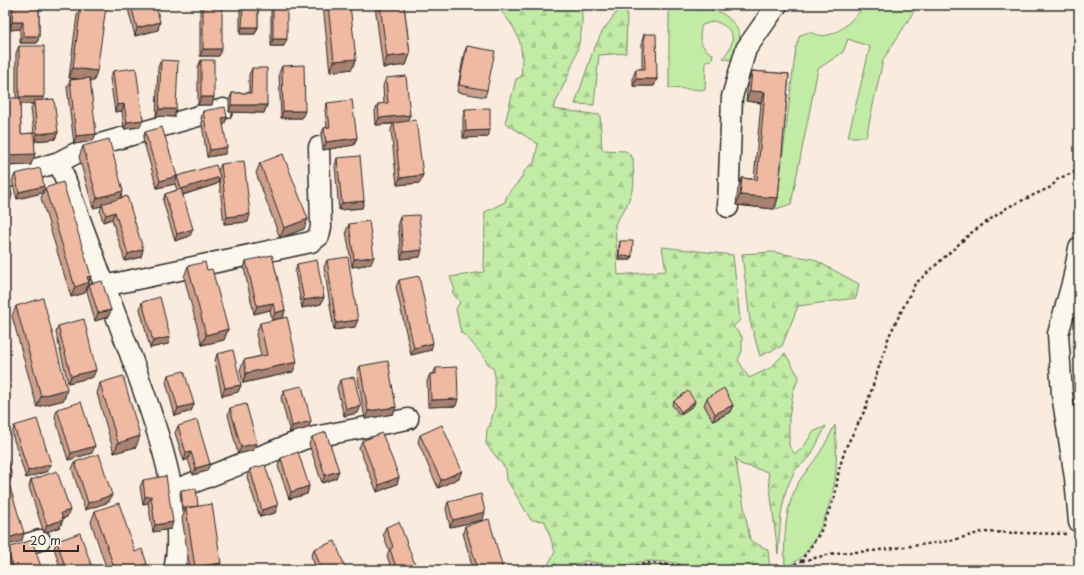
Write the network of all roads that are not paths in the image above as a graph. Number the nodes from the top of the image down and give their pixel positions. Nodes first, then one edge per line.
1 (777, 5) edge
2 (223, 109) edge
3 (319, 147) dead end
4 (59, 162) junction
5 (5, 178) edge
6 (728, 207) dead end
7 (1079, 248) edge
8 (104, 286) junction
9 (408, 418) dead end
10 (172, 491) junction
11 (1075, 528) edge
12 (40, 540) dead end
13 (5, 551) edge
14 (174, 570) edge

1 - 6 street
2 - 4 street
3 - 8 street
4 - 5 street
4 - 8 street
7 - 11 street
8 - 10 street
9 - 10 street
10 - 14 street
12 - 13 street

